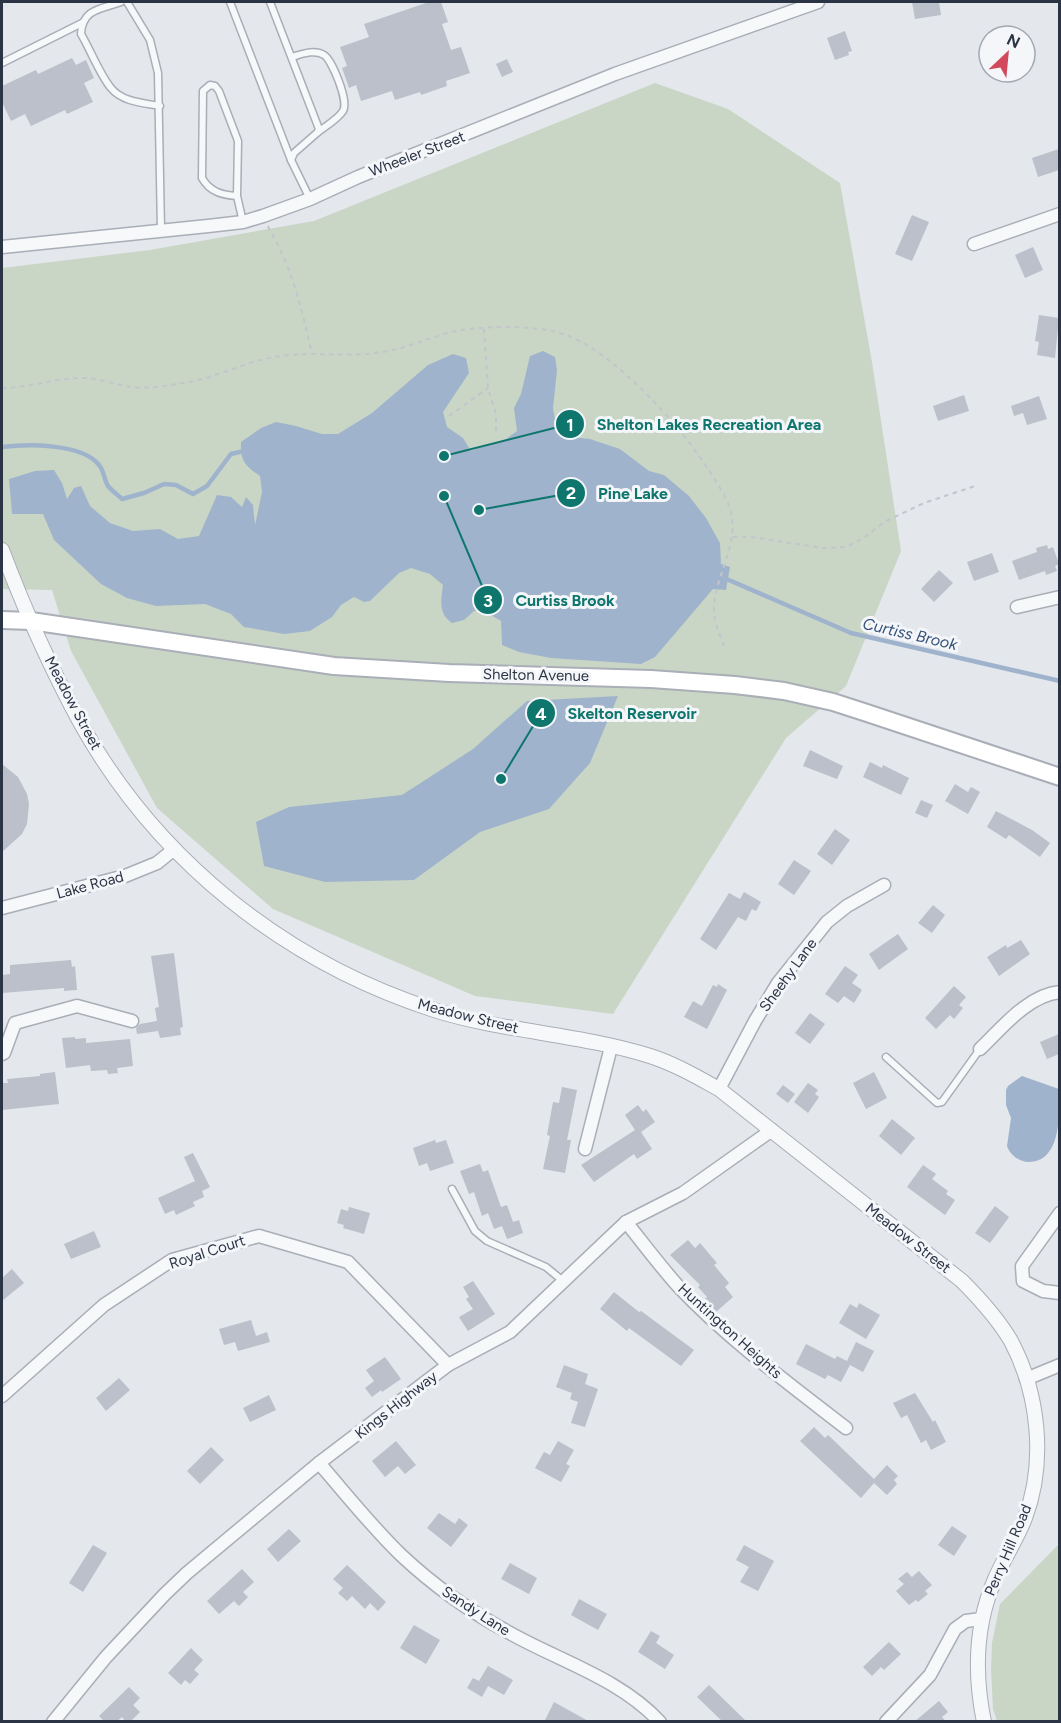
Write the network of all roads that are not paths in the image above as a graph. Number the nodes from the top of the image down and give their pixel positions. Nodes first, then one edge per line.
1 (121, 2) edge
2 (127, 2) edge
3 (230, 2) edge
4 (270, 2) edge
5 (818, 2) edge
6 (82, 23) junction
7 (292, 57) junction
8 (2, 63) edge
9 (160, 106) junction
10 (318, 132) junction
11 (291, 160) junction
12 (237, 196) junction
13 (310, 199) junction
14 (1059, 214) edge
15 (243, 222) junction
16 (161, 230) junction
17 (974, 244) dead end
18 (2, 247) edge
19 (2, 550) edge
20 (1059, 597) edge
21 (1017, 607) dead end
22 (2, 620) edge
23 (31, 621) junction
24 (1059, 777) edge
25 (173, 850) junction
26 (884, 885) dead end
27 (2, 909) edge
28 (1059, 992) edge
29 (132, 1021) dead end
30 (611, 1047) junction
31 (980, 1049) joint
32 (2, 1054) edge
33 (886, 1057) dead end
34 (719, 1089) junction
35 (772, 1131) junction
36 (585, 1149) dead end
37 (452, 1189) dead end
38 (1059, 1213) edge
39 (626, 1222) junction
40 (564, 1281) junction
41 (1059, 1293) edge
42 (448, 1365) junction
43 (1059, 1365) edge
44 (1026, 1379) junction
45 (2, 1396) edge
46 (846, 1428) dead end
47 (319, 1463) junction
48 (981, 1619) junction
49 (53, 1722) edge
50 (660, 1722) edge
51 (886, 1722) edge
52 (984, 1722) edge

1 - 6 lane
2 - 9 lane
3 - 11 lane
4 - 7 lane
5 - 13 street, Wheeler Street
6 - 8 lane
6 - 9 lane
7 - 10 lane
7 - 10 lane
9 - 16 lane
10 - 11 lane
11 - 13 lane
12 - 12 lane
12 - 15 lane
13 - 15 street, Wheeler Street
14 - 17 street
15 - 16 street, Wheeler Street
16 - 18 street, Wheeler Street
19 - 23 street, Meadow Street
20 - 21 street
22 - 23 main road, Shelton Avenue
23 - 24 main road, Shelton Avenue
23 - 25 street, Meadow Street
25 - 27 street, Lake Road
25 - 30 street, Meadow Street
26 - 34 street, Sheehy Lane
28 - 31 street
29 - 32 street
30 - 34 street, Meadow Street
30 - 36 street
31 - 33 lane
34 - 35 street, Meadow Street
35 - 39 street, Kings Highway
35 - 44 street, Meadow Street
37 - 40 lane
38 - 41 street
39 - 40 street, Kings Highway
39 - 46 street, Huntington Heights
40 - 42 street, Kings Highway
42 - 45 street, Royal Court
42 - 47 street, Kings Highway
43 - 44 street
44 - 48 street, Perry Hill Road
47 - 49 street, Kings Highway
47 - 50 street, Sandy Lane
48 - 51 street
48 - 52 street, Perry Hill Road

